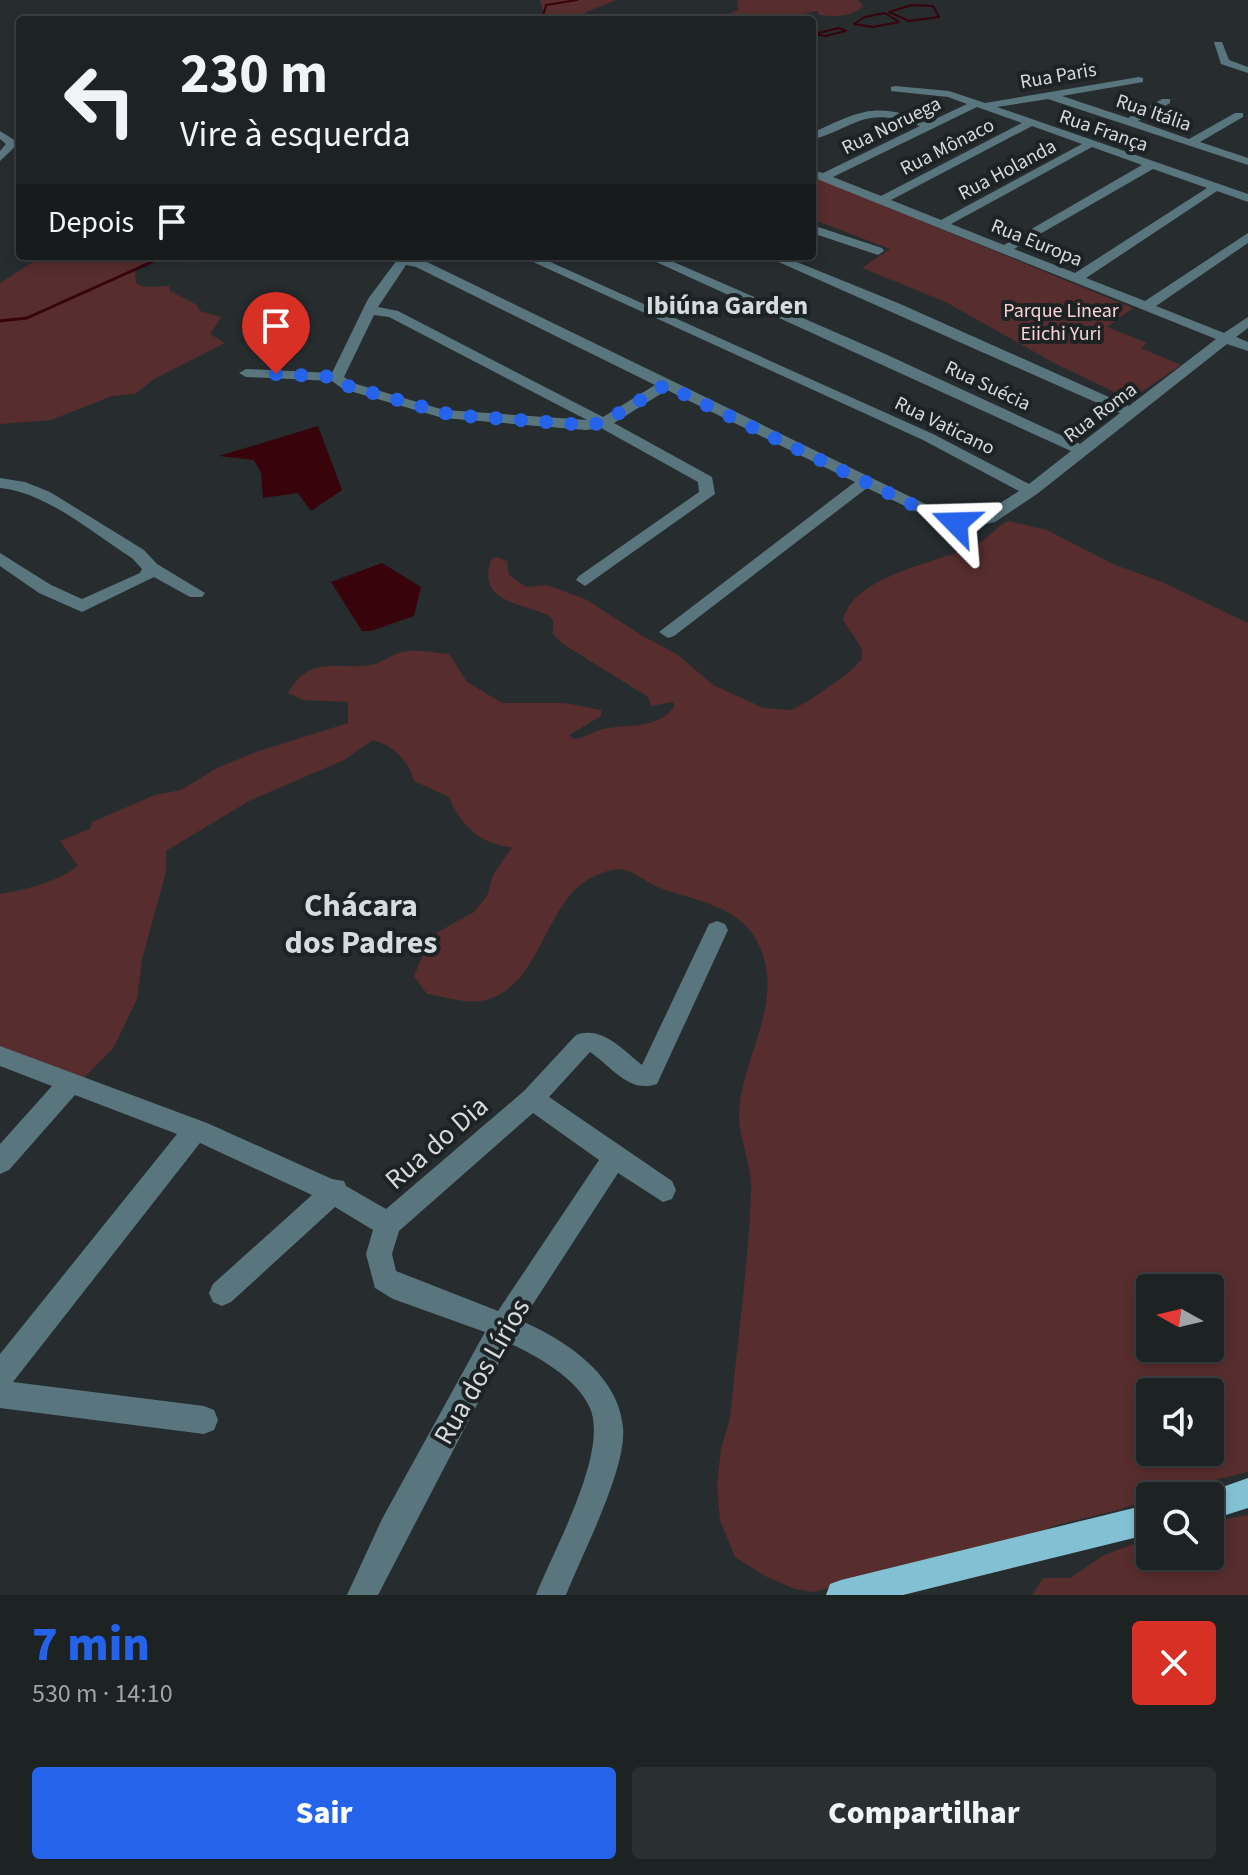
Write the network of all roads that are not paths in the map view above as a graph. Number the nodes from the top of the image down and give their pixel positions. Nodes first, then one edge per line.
1 (1218, 44) dead end
2 (1248, 70) edge
3 (1139, 80) dead end
4 (945, 81) dead end
5 (895, 89) dead end
6 (949, 94) junction
7 (1048, 95) junction
8 (1166, 101) dead end
9 (979, 105) junction
10 (1239, 115) dead end
11 (1129, 122) junction
12 (1030, 123) junction
13 (930, 126) junction
14 (3, 131) edge
15 (816, 135) edge
16 (1090, 144) junction
17 (1191, 149) junction
18 (0, 158) edge
19 (1248, 162) edge
20 (1179, 163) dead end
21 (1151, 165) junction
22 (1167, 171) junction
23 (817, 176) edge
24 (1216, 187) junction
25 (1248, 198) edge
26 (881, 201) junction
27 (941, 225) junction
28 (816, 230) edge
29 (1248, 237) edge
30 (1004, 250) junction
31 (878, 251) dead end
32 (404, 260) edge
33 (410, 260) edge
34 (535, 260) edge
35 (660, 260) edge
36 (781, 260) edge
37 (1076, 278) junction
38 (1145, 307) junction
39 (369, 310) junction
40 (1248, 321) edge
41 (1225, 338) junction
42 (1248, 347) edge
43 (246, 373) dead end
44 (335, 377) junction
45 (665, 385) junction
46 (564, 403) junction
47 (1133, 413) junction
48 (547, 422) junction
49 (603, 423) junction
50 (1082, 451) junction
51 (865, 482) junction
52 (0, 483) edge
53 (1031, 491) junction
54 (0, 558) edge
55 (151, 568) junction
56 (585, 580) dead end
57 (196, 593) dead end
58 (668, 632) dead end
59 (717, 930) dead end
60 (0, 1056) edge
61 (70, 1083) junction
62 (532, 1099) junction
63 (194, 1131) junction
64 (615, 1157) junction
65 (0, 1162) edge
66 (335, 1190) junction
67 (663, 1190) dead end
68 (388, 1224) junction
69 (222, 1293) dead end
70 (502, 1328) junction
71 (0, 1376) edge
72 (0, 1394) edge
73 (204, 1420) dead end
74 (1248, 1493) edge
75 (1224, 1501) edge
76 (1136, 1522) edge
77 (362, 1595) edge
78 (551, 1595) edge
79 (841, 1595) edge

1 - 2 street
3 - 7 street, Rua Paris
4 - 6 street
5 - 6 street, Rua França
6 - 9 street, Rua França
7 - 9 street, Rua Paris
7 - 11 street, Rua Itália
8 - 11 street
9 - 12 street, Rua França
9 - 13 street, Rua Noruega
10 - 17 street
11 - 17 street, Rua Itália
12 - 16 street, Rua França
12 - 26 street, Rua Mônaco
13 - 15 street
13 - 23 street, Rua Noruega
14 - 18 street
16 - 21 street, Rua França
16 - 27 street, Rua Holanda
17 - 19 street, Rua Itália
20 - 22 street
21 - 22 street, Rua França
21 - 30 street
22 - 24 street, Rua França
23 - 26 street, Rua Europa
24 - 25 street, Rua França
24 - 37 street
26 - 27 street, Rua Europa
27 - 30 street, Rua Europa
28 - 31 street
29 - 38 street
30 - 37 street, Rua Europa
32 - 39 street
33 - 45 street
34 - 53 street, Rua Vaticano
35 - 50 street, Rua Suécia
36 - 47 street
37 - 38 street, Rua Europa
38 - 41 street, Rua Europa
39 - 44 street
39 - 46 street
40 - 41 street, Rua Roma
41 - 42 street, Rua Europa
41 - 47 street, Rua Roma
43 - 44 street
44 - 48 street
45 - 49 street
45 - 51 street
46 - 48 street
46 - 49 street
47 - 50 street, Rua Roma
48 - 49 street
49 - 56 street
50 - 53 street, Rua Roma
51 - 53 street, Rua Roma
51 - 58 street
52 - 55 street
54 - 55 street
55 - 57 street
59 - 62 street, Rua do Dia
60 - 61 street, Rua do Dia
61 - 63 street, Rua do Dia
61 - 65 street
62 - 64 street
62 - 68 street, Rua do Dia
63 - 66 street, Rua do Dia
63 - 71 street
64 - 67 street
64 - 70 street, Rua dos Lírios
66 - 68 street, Rua do Dia
66 - 69 street
68 - 70 street
70 - 77 street, Rua dos Lírios
70 - 78 street
72 - 73 street
74 - 75 main road
76 - 79 main road

